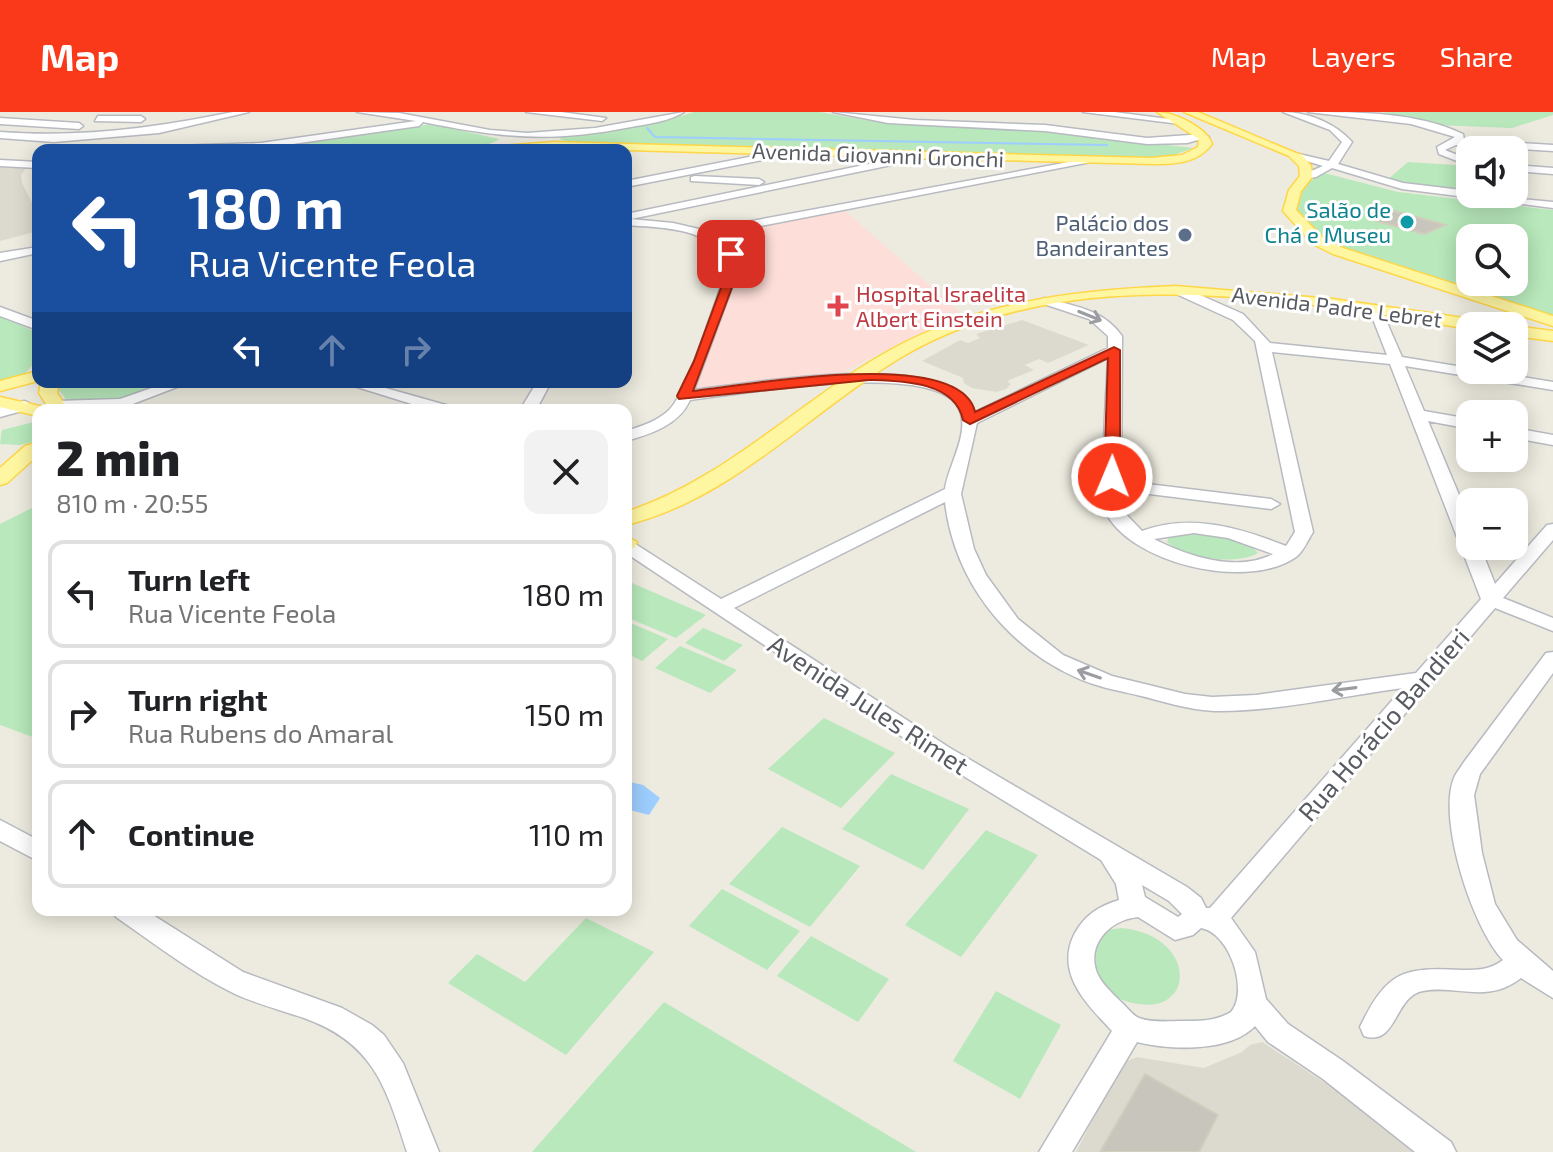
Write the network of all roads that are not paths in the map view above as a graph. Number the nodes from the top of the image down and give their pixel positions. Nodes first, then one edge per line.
1 (21, 112) edge
2 (212, 112) edge
3 (245, 112) edge
4 (361, 112) edge
5 (530, 112) edge
6 (680, 112) edge
7 (837, 112) edge
8 (951, 112) edge
9 (1087, 112) edge
10 (1162, 112) edge
11 (1189, 112) edge
12 (1287, 112) edge
13 (1312, 112) edge
14 (1375, 112) edge
15 (406, 113) edge
16 (664, 117) junction
17 (98, 119) dead end
18 (0, 120) edge
19 (995, 120) junction
20 (435, 121) junction
21 (1180, 121) junction
22 (965, 125) junction
23 (1426, 125) junction
24 (79, 126) dead end
25 (1049, 128) junction
26 (0, 135) edge
27 (505, 135) junction
28 (1205, 142) junction
29 (1452, 142) junction
30 (291, 144) edge
31 (499, 144) edge
32 (632, 147) edge
33 (1553, 148) edge
34 (795, 151) junction
35 (1293, 154) junction
36 (927, 155) junction
37 (1456, 158) edge
38 (1096, 160) junction
39 (0, 163) edge
40 (32, 164) edge
41 (1330, 165) junction
42 (1528, 169) edge
43 (1553, 171) edge
44 (632, 177) edge
45 (1306, 177) junction
46 (660, 178) junction
47 (632, 183) edge
48 (791, 183) junction
49 (1553, 205) edge
50 (733, 208) dead end
51 (718, 211) dead end
52 (632, 218) edge
53 (692, 219) dead end
54 (632, 220) edge
55 (678, 228) junction
56 (705, 233) junction
57 (32, 251) edge
58 (0, 257) edge
59 (1178, 290) junction
60 (1044, 302) junction
61 (1375, 309) junction
62 (0, 311) edge
63 (1553, 321) edge
64 (1456, 322) edge
65 (32, 324) edge
66 (1528, 333) edge
67 (1553, 336) edge
68 (1264, 347) junction
69 (1114, 350) junction
70 (1393, 359) junction
71 (32, 378) edge
72 (857, 378) junction
73 (0, 386) edge
74 (1553, 386) edge
75 (164, 388) edge
76 (366, 388) edge
77 (395, 388) edge
78 (389, 396) junction
79 (684, 396) junction
80 (127, 400) junction
81 (0, 402) edge
82 (92, 404) edge
83 (117, 404) edge
84 (423, 404) edge
85 (31, 409) edge
86 (0, 412) edge
87 (1416, 414) junction
88 (970, 420) junction
89 (1456, 421) edge
90 (632, 434) edge
91 (1528, 436) edge
92 (1553, 440) edge
93 (32, 449) edge
94 (32, 452) edge
95 (0, 453) edge
96 (0, 479) edge
97 (1131, 487) dead end
98 (953, 492) junction
99 (1200, 495) junction
100 (1271, 504) dead end
101 (1456, 511) edge
102 (632, 517) edge
103 (1202, 528) junction
104 (1553, 529) edge
105 (1138, 539) junction
106 (632, 548) edge
107 (1286, 553) junction
108 (1476, 560) edge
109 (1491, 600) junction
110 (722, 606) junction
111 (1553, 625) edge
112 (1553, 658) edge
113 (1421, 679) junction
114 (0, 829) edge
115 (32, 848) edge
116 (1102, 849) junction
117 (1130, 907) junction
118 (134, 916) edge
119 (1206, 919) junction
120 (1522, 961) junction
121 (1553, 986) edge
122 (1252, 1002) junction
123 (1374, 1027) dead end
124 (1130, 1028) junction
125 (423, 1152) edge
126 (1055, 1152) edge
127 (1440, 1152) edge

1 - 18 street
2 - 17 street
3 - 26 street
4 - 15 street
5 - 16 street
6 - 16 street
7 - 22 street
8 - 19 street
9 - 21 street
10 - 21 main road
11 - 35 main road
12 - 41 street
13 - 23 street
14 - 23 street
15 - 20 street
16 - 27 street
18 - 24 street
19 - 22 street
19 - 25 street
20 - 27 street
20 - 30 street
21 - 28 main road
22 - 25 street
23 - 29 street
25 - 28 street
27 - 31 street
28 - 38 main road, Avenida Giovanni Gronchi
29 - 33 street
29 - 37 street
32 - 34 main road, Avenida Giovanni Gronchi
34 - 36 main road, Avenida Giovanni Gronchi
34 - 46 street
35 - 41 street
35 - 45 main road
36 - 38 main road, Avenida Giovanni Gronchi
36 - 48 street
38 - 56 street
39 - 40 street
41 - 45 street
41 - 49 street
42 - 43 street
44 - 46 street
45 - 63 main road
46 - 47 street
46 - 48 street
48 - 52 street
50 - 51 street
53 - 55 street
54 - 55 street
55 - 56 street
56 - 79 street
57 - 58 street
59 - 60 main road, Avenida Padre Lebret
59 - 61 main road, Avenida Padre Lebret
59 - 68 street
60 -> 69 street
60 - 72 main road, Avenida Padre Lebret
61 - 64 main road, Avenida Padre Lebret
61 - 70 street
62 - 65 street
66 - 67 main road
68 - 70 street
68 - 107 street
69 - 88 street
69 - 105 street
70 - 74 street
70 - 87 street
71 - 73 main road
72 - 79 street
72 - 88 street
72 - 102 main road, Avenida Padre Lebret
75 - 80 street
76 - 78 street
77 - 78 street
78 - 84 street
79 - 90 street
80 - 82 street
80 - 83 street
81 - 85 main road
85 - 86 street
87 - 89 street
87 - 101 street
88 - 98 street
91 - 92 street
93 - 95 main road
94 - 96 main road
97 - 99 street
98 - 110 street
113 -> 98 street
99 - 100 street
99 - 103 street
103 - 105 street
103 - 107 street
104 - 109 street, Rua Horácio Bandieri
105 - 107 street
106 - 110 street, Avenida Jules Rimet
108 - 109 street
109 - 111 street
109 - 113 street, Rua Horácio Bandieri
110 - 116 street, Avenida Jules Rimet
112 - 120 street
113 - 119 street, Rua Horácio Bandieri
114 - 115 street
116 - 117 street, Avenida Jules Rimet
116 - 119 street, Avenida Jules Rimet
117 - 119 street
117 - 124 street
118 - 125 street
119 - 122 street
120 - 121 street
120 - 123 street
122 - 124 street
122 - 127 street
124 - 126 street

